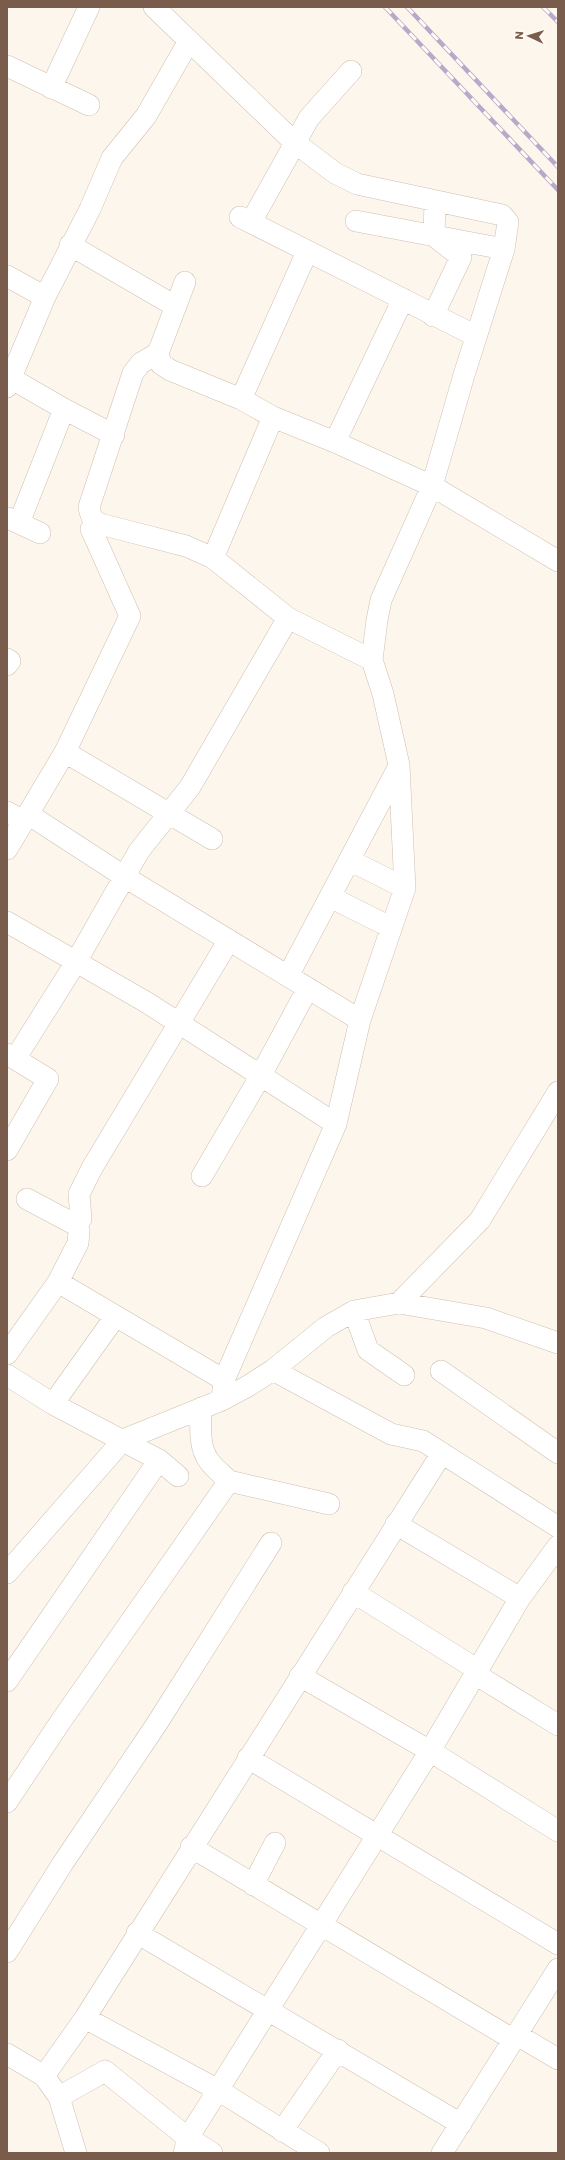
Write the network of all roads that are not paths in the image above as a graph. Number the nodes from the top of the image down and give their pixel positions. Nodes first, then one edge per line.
1 (89, 7) edge
2 (154, 7) edge
3 (189, 41) junction
4 (7, 66) edge
5 (351, 71) dead end
6 (51, 88) junction
7 (89, 105) dead end
8 (294, 142) junction
9 (435, 201) junction
10 (356, 221) dead end
11 (434, 236) junction
12 (70, 245) junction
13 (504, 249) junction
14 (307, 252) junction
15 (7, 276) edge
16 (185, 282) dead end
17 (45, 297) junction
18 (403, 299) junction
19 (175, 306) junction
20 (433, 316) junction
21 (476, 336) junction
22 (158, 353) junction
23 (9, 380) edge
24 (240, 399) junction
25 (64, 410) junction
26 (273, 417) junction
27 (114, 435) junction
28 (335, 442) junction
29 (432, 486) junction
30 (13, 520) edge
31 (90, 529) dead end
32 (40, 533) dead end
33 (213, 558) junction
34 (558, 561) edge
35 (288, 618) junction
36 (7, 659) edge
37 (372, 660) junction
38 (7, 665) edge
39 (65, 752) junction
40 (399, 765) junction
41 (167, 814) junction
42 (20, 816) edge
43 (212, 839) dead end
44 (7, 849) edge
45 (349, 860) junction
46 (125, 877) junction
47 (404, 888) junction
48 (330, 897) junction
49 (7, 922) edge
50 (390, 928) junction
51 (229, 940) junction
52 (76, 962) junction
53 (288, 976) junction
54 (308, 988) junction
55 (360, 1020) junction
56 (179, 1023) junction
57 (11, 1056) edge
58 (261, 1075) junction
59 (558, 1092) edge
60 (336, 1124) junction
61 (7, 1150) edge
62 (202, 1176) dead end
63 (27, 1199) dead end
64 (76, 1225) junction
65 (58, 1282) junction
66 (399, 1303) junction
67 (354, 1311) junction
68 (116, 1317) junction
69 (558, 1343) edge
70 (7, 1354) edge
71 (273, 1370) junction
72 (441, 1371) dead end
73 (7, 1375) edge
74 (404, 1375) dead end
75 (223, 1390) junction
76 (53, 1404) junction
77 (201, 1408) junction
78 (123, 1440) junction
79 (442, 1453) junction
80 (558, 1453) edge
81 (159, 1460) junction
82 (178, 1476) dead end
83 (229, 1481) junction
84 (329, 1504) dead end
85 (396, 1524) junction
86 (558, 1527) edge
87 (271, 1544) dead end
88 (558, 1546) edge
89 (7, 1573) edge
90 (353, 1592) junction
91 (520, 1598) junction
92 (477, 1672) junction
93 (300, 1676) junction
94 (7, 1681) edge
95 (558, 1725) edge
96 (430, 1751) junction
97 (248, 1758) junction
98 (7, 1802) edge
99 (558, 1831) edge
100 (376, 1837) junction
101 (275, 1843) dead end
102 (191, 1847) junction
103 (253, 1885) junction
104 (320, 1926) junction
105 (137, 1933) junction
106 (558, 1944) edge
107 (7, 1952) edge
108 (558, 1969) edge
109 (269, 2010) junction
110 (85, 2018) junction
111 (516, 2038) junction
112 (338, 2050) junction
113 (7, 2054) edge
114 (558, 2059) edge
115 (44, 2076) junction
116 (218, 2090) junction
117 (59, 2097) junction
118 (461, 2124) junction
119 (282, 2131) junction
120 (186, 2146) edge
121 (73, 2152) edge
122 (212, 2153) edge
123 (319, 2153) edge
124 (442, 2153) edge

1 - 6 street
2 - 3 street
3 - 8 street
3 - 12 street
4 - 6 street
5 - 8 street
6 - 7 street
8 - 9 street
8 - 14 street
9 - 11 street
9 - 13 street
10 - 11 street
11 - 13 street
11 - 20 street
12 - 17 street
12 - 19 street
13 - 21 street
14 - 18 street
14 - 24 street
15 - 17 street
16 - 19 street
17 - 23 street
18 - 20 street
18 - 28 street
19 - 22 street
20 - 21 street
21 - 29 street
22 - 24 street
22 - 27 street
23 - 25 street
24 - 26 street
25 - 27 street
25 - 30 street
26 - 28 street
26 - 33 street
27 - 33 street
28 - 29 street
29 - 34 street
29 - 37 street
30 - 32 street
31 - 39 street
33 - 35 street
35 - 37 street
35 - 41 street
36 - 38 street
37 - 40 street
39 - 41 street
39 - 42 street
40 - 45 street
40 - 47 street
41 - 43 street
41 - 46 street
42 - 44 street
42 - 46 street
45 - 47 street
45 - 48 street
46 - 51 street
46 - 52 street
47 - 50 street
48 - 50 street
48 - 53 street
49 - 52 street
50 - 55 street
51 - 53 street
51 - 56 street
52 - 56 street
52 - 57 street
53 - 54 street
54 - 55 street
54 - 58 street
55 - 60 street
56 - 58 street
56 - 64 street
57 - 61 street
58 - 60 street
58 - 62 street
59 - 66 street
60 - 75 street
63 - 64 street
64 - 65 street
65 - 68 street
65 - 70 street
66 - 67 street
66 - 69 street
67 - 71 street
67 - 74 street
68 - 75 street
68 - 76 street
71 - 75 street
71 - 79 street
72 - 80 street
73 - 76 street
75 - 77 street
76 - 78 street
77 - 78 street
77 - 83 street
78 - 81 street
78 - 89 street
79 - 85 street
79 - 86 street
81 - 82 street
81 - 94 street
83 - 84 street
83 - 98 street
85 - 90 street
85 - 91 street
87 - 107 street
88 - 91 street
90 - 92 street
90 - 93 street
91 - 92 street
92 - 95 street
92 - 96 street
93 - 96 street
93 - 97 street
96 - 99 street
96 - 100 street
97 - 100 street
97 - 102 street
100 - 104 street
100 - 106 street
101 - 103 street
102 - 103 street
102 - 105 street
103 - 104 street
104 - 109 street
104 - 111 street
105 - 109 street
105 - 110 street
108 - 111 street
109 - 112 street
109 - 116 street
110 - 115 street
110 - 116 street
111 - 114 street
111 - 118 street
112 - 118 street
112 - 119 street
113 - 115 street
115 - 117 street
116 - 119 street
116 - 120 street
117 - 120 street
117 - 121 street
118 - 124 street
119 - 123 street
120 - 122 street

